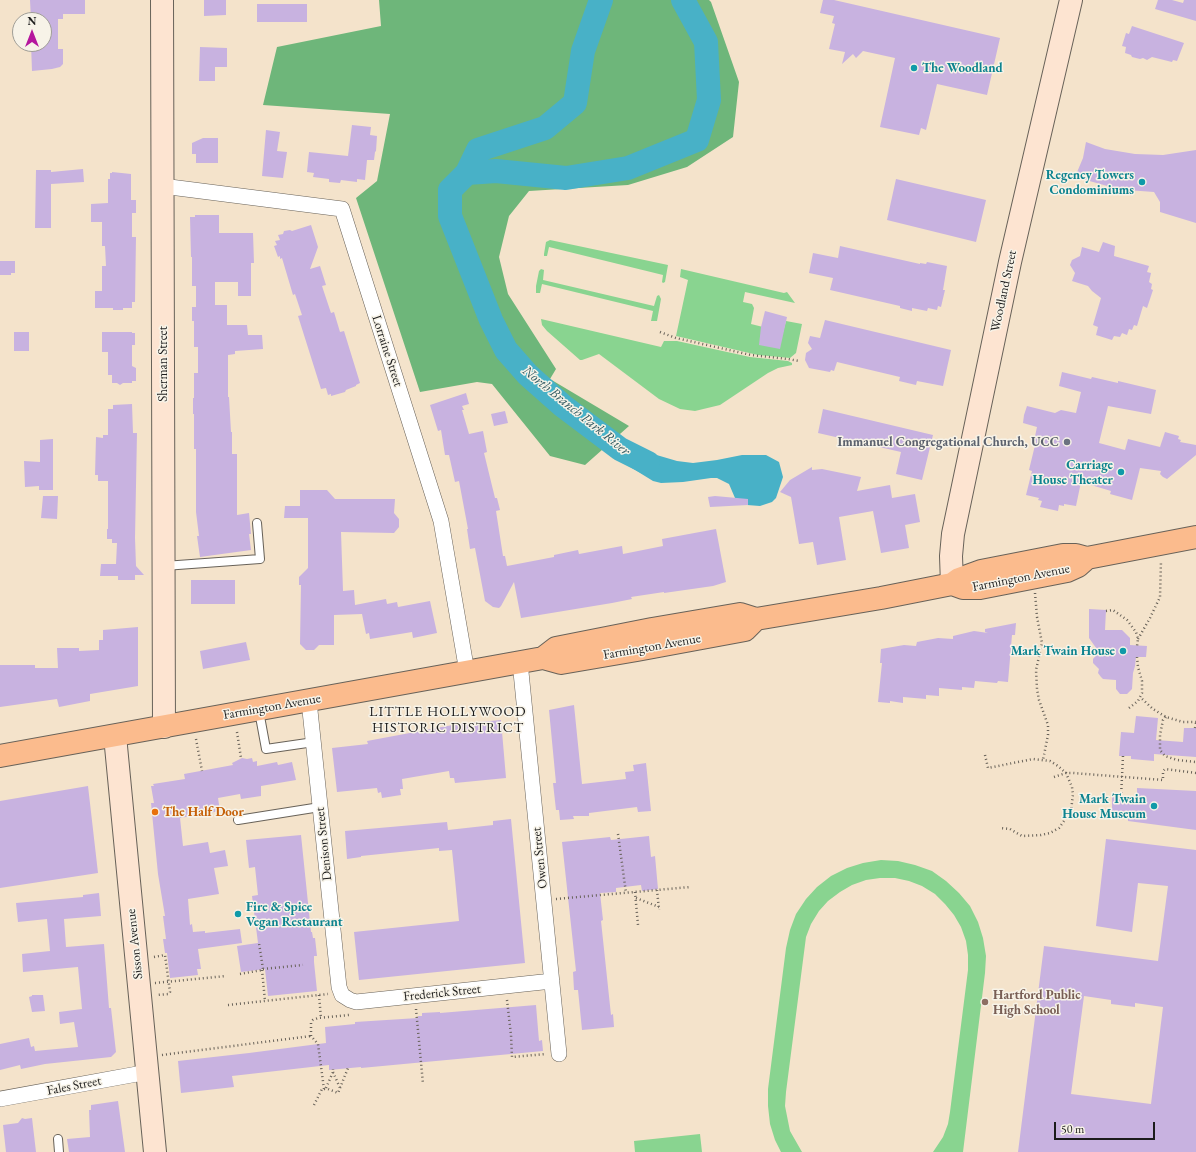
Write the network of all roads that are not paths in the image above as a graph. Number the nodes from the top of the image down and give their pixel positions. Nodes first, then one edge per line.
1 (162, 0) edge
2 (1070, 0) edge
3 (162, 186) junction
4 (257, 523) dead end
5 (1196, 537) edge
6 (163, 566) junction
7 (952, 584) junction
8 (520, 662) junction
9 (467, 672) junction
10 (309, 700) junction
11 (259, 710) junction
12 (164, 727) junction
13 (114, 736) junction
14 (314, 742) junction
15 (0, 756) edge
16 (320, 807) junction
17 (238, 820) dead end
18 (552, 981) junction
19 (334, 991) joint
20 (554, 1054) road end
21 (154, 1063) junction
22 (0, 1100) edge
23 (58, 1139) dead end
24 (59, 1152) edge
25 (156, 1152) edge

1 - 3 main road, Sherman Street
2 - 7 main road, Woodland Street
3 - 6 main road, Sherman Street
3 - 9 street, Lorraine Street
4 - 6 lane
5 - 7 main road, Farmington Avenue
6 - 12 main road, Sherman Street
7 - 8 main road, Farmington Avenue
8 - 9 main road, Farmington Avenue
8 - 18 street, Owen Street
9 - 10 main road, Farmington Avenue
10 - 11 main road, Farmington Avenue
10 - 14 street, Denison Street
11 - 12 main road, Farmington Avenue
11 - 14 lane
12 - 13 main road, Farmington Avenue
13 - 15 main road, Farmington Avenue
13 - 21 main road, Sisson Avenue
14 - 16 street, Denison Street
16 - 17 lane
16 - 19 street, Denison Street
18 - 19 street, Frederick Street
18 - 20 street, Owen Street
21 - 22 street, Fales Street
21 - 25 main road, Sisson Avenue
23 - 24 lane

